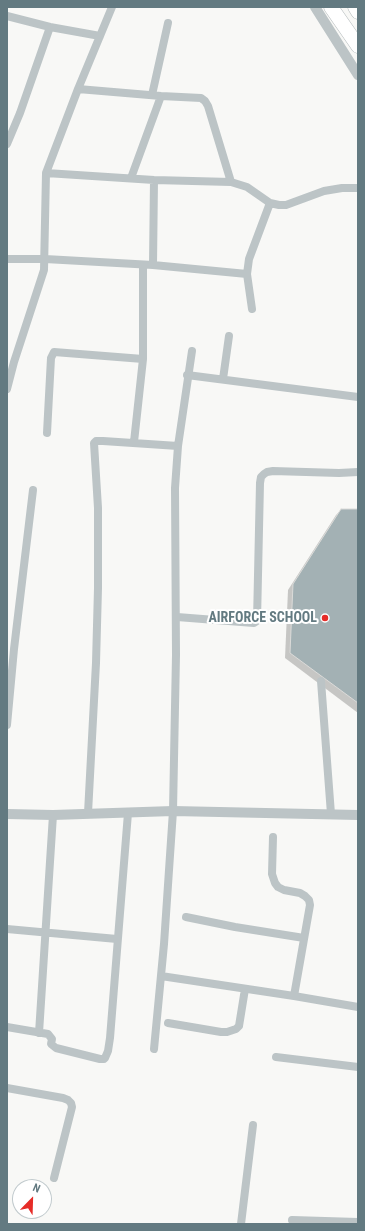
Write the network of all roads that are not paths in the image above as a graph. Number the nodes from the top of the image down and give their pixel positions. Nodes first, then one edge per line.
1 (112, 7) edge
2 (315, 7) edge
3 (331, 7) edge
4 (354, 7) edge
5 (358, 12) edge
6 (7, 16) edge
7 (168, 23) dead end
8 (50, 27) junction
9 (100, 36) junction
10 (358, 46) edge
11 (358, 75) edge
12 (78, 89) junction
13 (152, 95) junction
14 (161, 96) junction
15 (7, 144) edge
16 (46, 173) junction
17 (131, 178) junction
18 (154, 180) junction
19 (231, 182) junction
20 (358, 188) edge
21 (270, 202) junction
22 (7, 259) edge
23 (45, 259) junction
24 (143, 265) junction
25 (153, 265) junction
26 (247, 274) junction
27 (252, 309) dead end
28 (229, 336) dead end
29 (192, 352) dead end
30 (143, 359) junction
31 (11, 361) edge
32 (187, 375) junction
33 (223, 379) junction
34 (7, 389) edge
35 (358, 397) edge
36 (47, 433) dead end
37 (134, 442) junction
38 (178, 446) junction
39 (358, 472) edge
40 (33, 490) dead end
41 (176, 617) junction
42 (321, 681) dead end
43 (7, 726) edge
44 (173, 811) junction
45 (88, 813) junction
46 (128, 813) junction
47 (7, 814) edge
48 (331, 814) junction
49 (53, 815) junction
50 (358, 815) edge
51 (273, 837) dead end
52 (186, 917) dead end
53 (7, 929) edge
54 (45, 933) junction
55 (304, 938) junction
56 (117, 939) junction
57 (161, 976) junction
58 (245, 989) junction
59 (294, 996) junction
60 (358, 1007) edge
61 (168, 1023) dead end
62 (7, 1027) edge
63 (39, 1033) junction
64 (154, 1050) dead end
65 (276, 1057) dead end
66 (358, 1067) edge
67 (7, 1088) edge
68 (253, 1125) dead end
69 (54, 1178) dead end
70 (292, 1220) dead end
71 (358, 1222) edge
72 (241, 1224) edge

1 - 9 street
2 - 11 street
3 - 10 highway
4 - 5 highway
6 - 8 street
7 - 13 street
8 - 9 street
8 - 15 street
9 - 12 street
12 - 13 street
12 - 16 street
13 - 14 street
14 - 17 street
14 - 19 street
16 - 17 street
16 - 23 street
17 - 18 street
18 - 19 street
18 - 25 street
19 - 21 street
20 - 21 street
21 - 26 street
22 - 23 street
23 - 24 street
23 - 31 street
24 - 25 street
24 - 30 street
25 - 26 street
26 - 27 street
28 - 33 street
29 - 32 street
30 - 36 street
30 - 37 street
31 - 34 street
32 - 33 street
32 - 38 street
33 - 35 street
37 - 38 street
37 - 45 street
38 - 41 street
39 - 41 street
40 - 43 street
41 - 44 street
42 - 48 street
44 - 46 street
44 - 48 street
44 - 57 street
45 - 46 street
45 - 49 street
46 - 56 street
47 - 49 street
48 - 50 street
49 - 54 street
51 - 55 street
52 - 55 street
53 - 54 street
54 - 56 street
54 - 63 street
55 - 59 street
56 - 63 street
57 - 58 street
57 - 64 street
58 - 59 street
58 - 61 street
59 - 60 street
62 - 63 street
65 - 66 street
67 - 69 street
68 - 72 street
70 - 71 street

